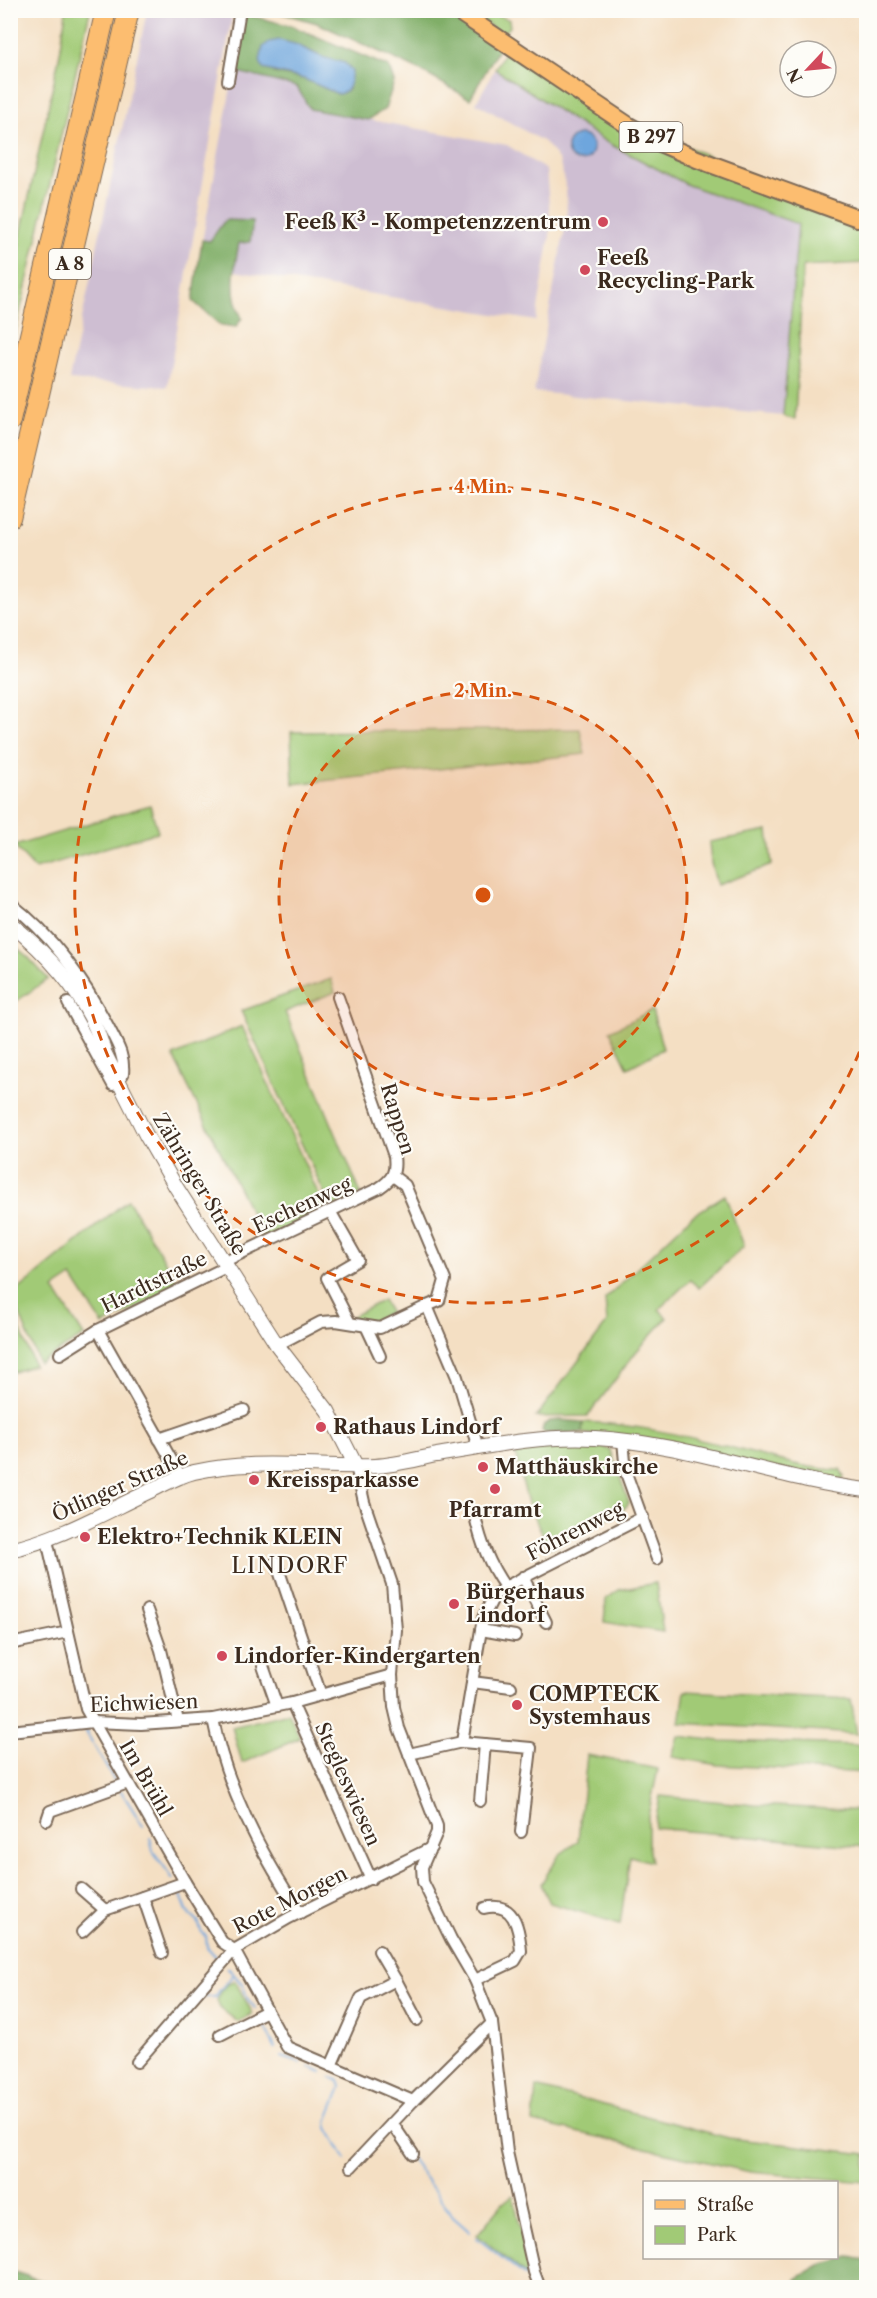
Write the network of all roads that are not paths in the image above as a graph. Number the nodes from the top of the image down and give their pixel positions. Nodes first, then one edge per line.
1 (106, 10) edge
2 (129, 10) edge
3 (240, 10) edge
4 (456, 10) edge
5 (228, 81) dead end
6 (867, 221) edge
7 (10, 421) edge
8 (10, 518) edge
9 (10, 903) edge
10 (10, 923) edge
11 (338, 997) dead end
12 (68, 1003) dead end
13 (119, 1080) junction
14 (393, 1176) junction
15 (330, 1211) junction
16 (225, 1264) junction
17 (427, 1306) junction
18 (350, 1323) junction
19 (366, 1326) junction
20 (99, 1330) junction
21 (277, 1346) junction
22 (60, 1354) dead end
23 (380, 1356) dead end
24 (244, 1410) dead end
25 (159, 1438) junction
26 (623, 1440) junction
27 (478, 1448) junction
28 (356, 1466) junction
29 (181, 1477) junction
30 (867, 1490) edge
31 (475, 1516) dead end
32 (643, 1517) junction
33 (47, 1540) junction
34 (10, 1550) edge
35 (657, 1559) dead end
36 (276, 1562) dead end
37 (523, 1577) junction
38 (505, 1587) junction
39 (147, 1610) dead end
40 (546, 1622) dead end
41 (481, 1630) junction
42 (68, 1632) junction
43 (515, 1636) dead end
44 (10, 1644) edge
45 (263, 1666) dead end
46 (392, 1675) junction
47 (472, 1682) junction
48 (511, 1687) dead end
49 (321, 1695) junction
50 (292, 1703) junction
51 (277, 1706) junction
52 (213, 1719) junction
53 (178, 1721) junction
54 (93, 1722) junction
55 (10, 1731) edge
56 (462, 1742) junction
57 (484, 1744) junction
58 (409, 1754) junction
59 (128, 1783) junction
60 (480, 1801) dead end
61 (47, 1820) dead end
62 (521, 1832) dead end
63 (431, 1848) junction
64 (371, 1879) junction
65 (185, 1882) junction
66 (81, 1889) dead end
67 (142, 1897) junction
68 (484, 1908) dead end
69 (105, 1910) junction
70 (300, 1913) junction
71 (82, 1932) dead end
72 (234, 1950) junction
73 (380, 1951) dead end
74 (162, 1953) dead end
75 (396, 1980) junction
76 (475, 1980) junction
77 (267, 2011) junction
78 (417, 2020) dead end
79 (492, 2023) junction
80 (220, 2035) dead end
81 (137, 2061) dead end
82 (331, 2066) junction
83 (413, 2101) junction
84 (392, 2123) junction
85 (413, 2154) dead end
86 (351, 2167) dead end
87 (540, 2288) edge

1 - 7 highway, A 8
2 - 8 highway, A 8
3 - 5 street
4 - 6 main road, B 297
9 - 13 street
10 - 13 street, Zähringer Straße
11 - 14 street, Rappen
12 - 13 street
13 - 16 street, Zähringer Straße
14 - 15 street, Eschenweg
14 - 17 street, Rappen
15 - 16 street, Eschenweg
15 - 18 street
16 - 20 street, Hardtstraße
16 - 21 street, Zähringer Straße
17 - 19 street
17 - 27 street
18 - 19 street
18 - 21 street
19 - 23 street
20 - 22 street, Hardtstraße
20 - 25 street, Hardtstraße
21 - 28 street, Zähringer Straße
24 - 25 street
25 - 29 street, Hardtstraße
26 - 27 street, Ötlinger Straße
26 - 30 street, Ötlinger Straße
26 - 32 street
27 - 28 street, Ötlinger Straße
28 - 29 street, Ötlinger Straße
28 - 46 street
29 - 33 street, Ötlinger Straße
31 - 38 street
32 - 35 street
32 - 37 street, Föhrenweg
33 - 34 street, Ötlinger Straße
33 - 42 street, Im Brühl
36 - 49 street, Stegleswiesen
37 - 38 street, Föhrenweg
37 - 40 street, Föhrenweg
38 - 41 street, Föhrenweg
39 - 53 street
41 - 43 street
41 - 47 street, Föhrenweg
42 - 44 street
42 - 54 street, Im Brühl
45 - 51 street
46 - 49 street, Eichwiesen
46 - 58 street
47 - 48 street
47 - 56 street, Föhrenweg
49 - 50 street, Eichwiesen
50 - 51 street, Eichwiesen
50 - 64 street, Stegleswiesen
51 - 52 street, Eichwiesen
52 - 53 street, Eichwiesen
52 - 70 street
53 - 54 street, Eichwiesen
54 - 55 street, Eichwiesen
54 - 59 street, Im Brühl
56 - 57 street
56 - 58 street
57 - 60 street
57 - 62 street
58 - 63 street
59 - 61 street
59 - 65 street, Im Brühl
63 - 64 street, Rote Morgen
63 - 76 street
64 - 70 street, Rote Morgen
65 - 67 street
65 - 72 street, Im Brühl
66 - 69 street
67 - 69 street
67 - 74 street
68 - 76 street
69 - 71 street
70 - 72 street, Rote Morgen
72 - 77 street, Im Brühl
72 - 81 street, Rote Morgen
73 - 75 street
75 - 78 street
75 - 82 street
76 - 79 street
77 - 80 street
77 - 82 street, Im Brühl
79 - 83 street
79 - 87 street
82 - 83 street, Im Brühl
83 - 84 street
84 - 85 street
84 - 86 street

